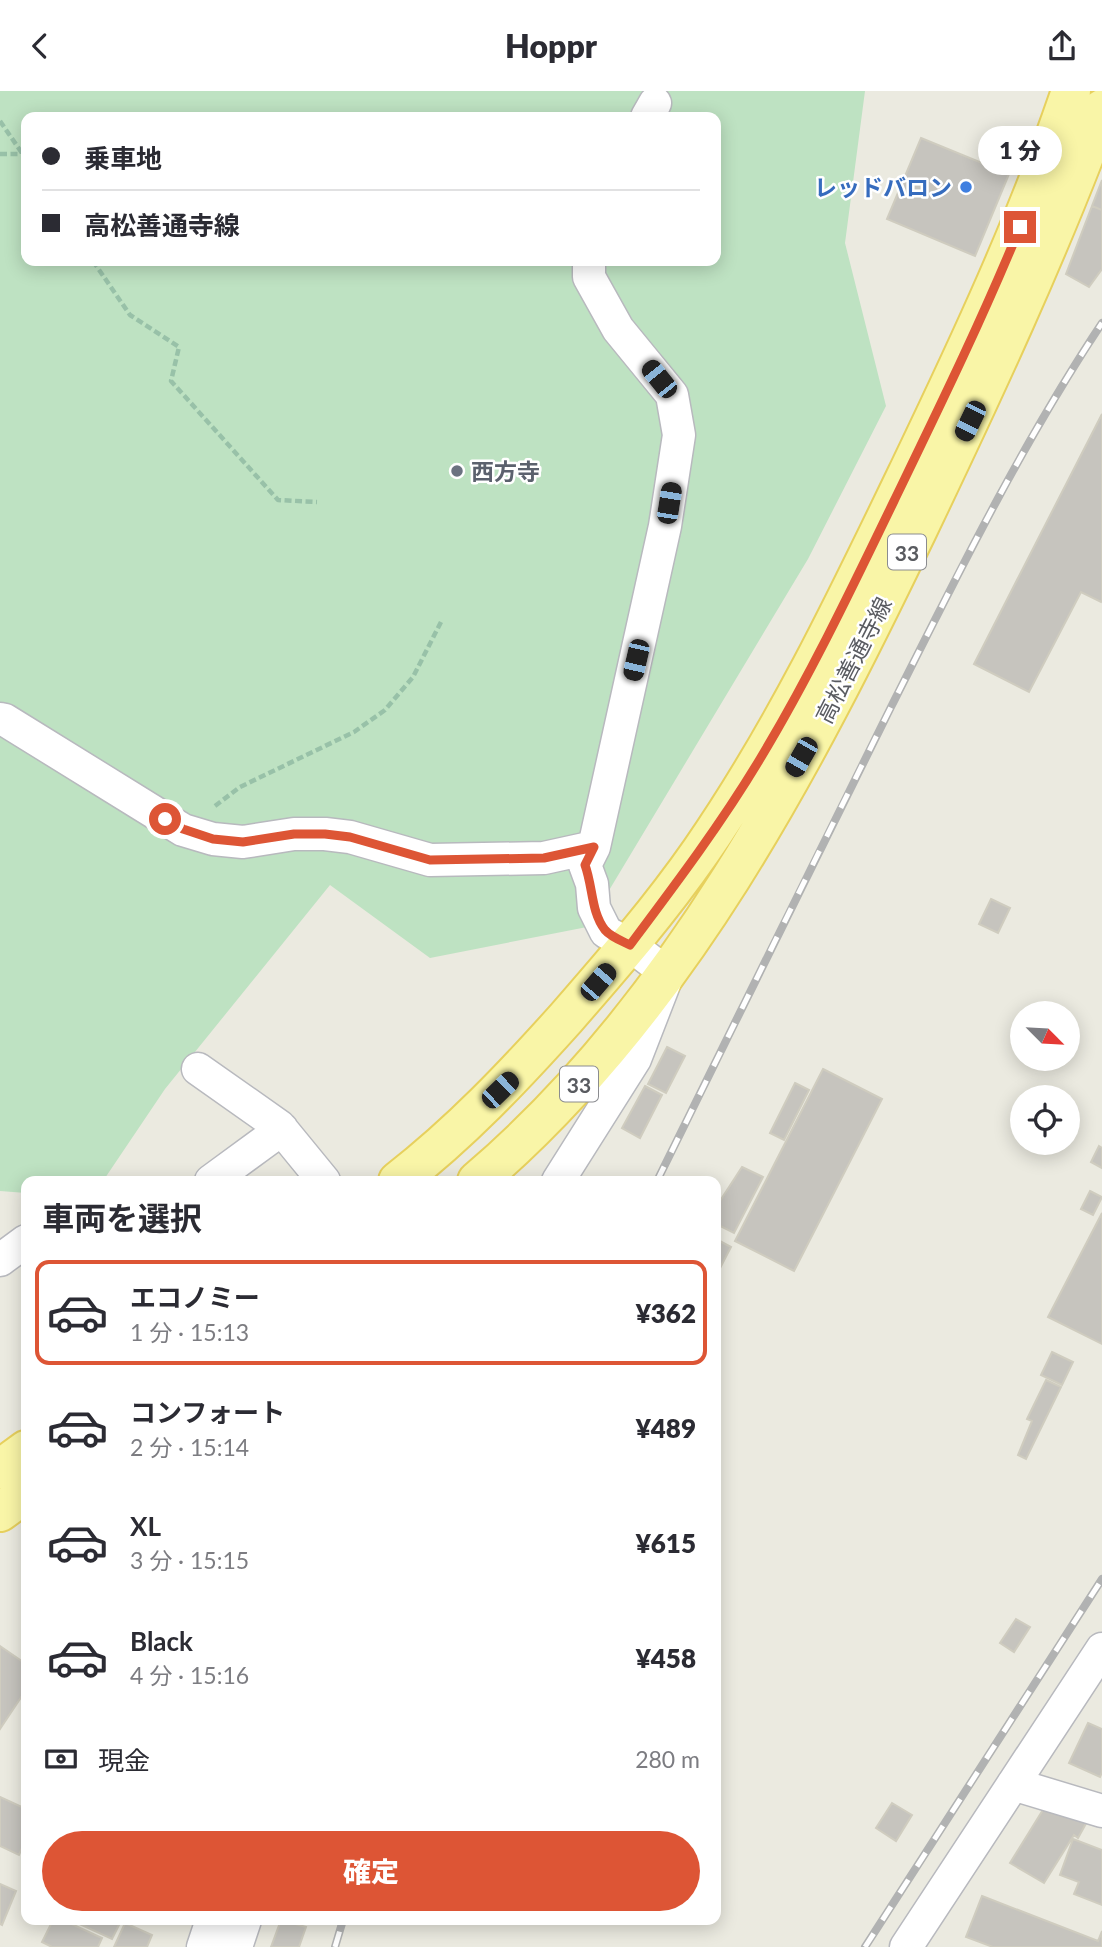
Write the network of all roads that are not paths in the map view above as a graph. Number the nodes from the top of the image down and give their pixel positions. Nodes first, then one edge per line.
1 (1071, 91) edge
2 (1102, 109) edge
3 (589, 266) edge
4 (0, 719) edge
5 (594, 847) junction
6 (630, 945) junction
7 (668, 974) junction
8 (198, 1069) dead end
9 (282, 1129) junction
10 (423, 1169) edge
11 (218, 1176) edge
12 (320, 1176) edge
13 (483, 1176) edge
14 (561, 1176) edge
15 (21, 1245) edge
16 (0, 1260) edge
17 (21, 1454) edge
18 (0, 1469) edge
19 (21, 1497) edge
20 (0, 1512) edge
21 (1102, 1649) edge
22 (1013, 1784) junction
23 (1102, 1811) edge
24 (210, 1925) edge
25 (243, 1925) edge
26 (203, 1947) edge
27 (236, 1947) edge
28 (906, 1947) edge

1 - 6 main road, 高松善通寺線 / 33
2 - 7 main road, 高松善通寺線 / 33
3 - 5 street
4 - 5 street
5 - 6 street
6 - 7 street
6 - 10 main road, 高松善通寺線 / 33
7 - 13 main road, 高松善通寺線 / 33
7 - 14 street
8 - 9 street
9 - 11 street
9 - 12 street
15 - 16 street
17 - 18 main road
19 - 20 main road
21 - 22 street
22 - 23 street
22 - 28 street
24 - 26 street
25 - 27 street

